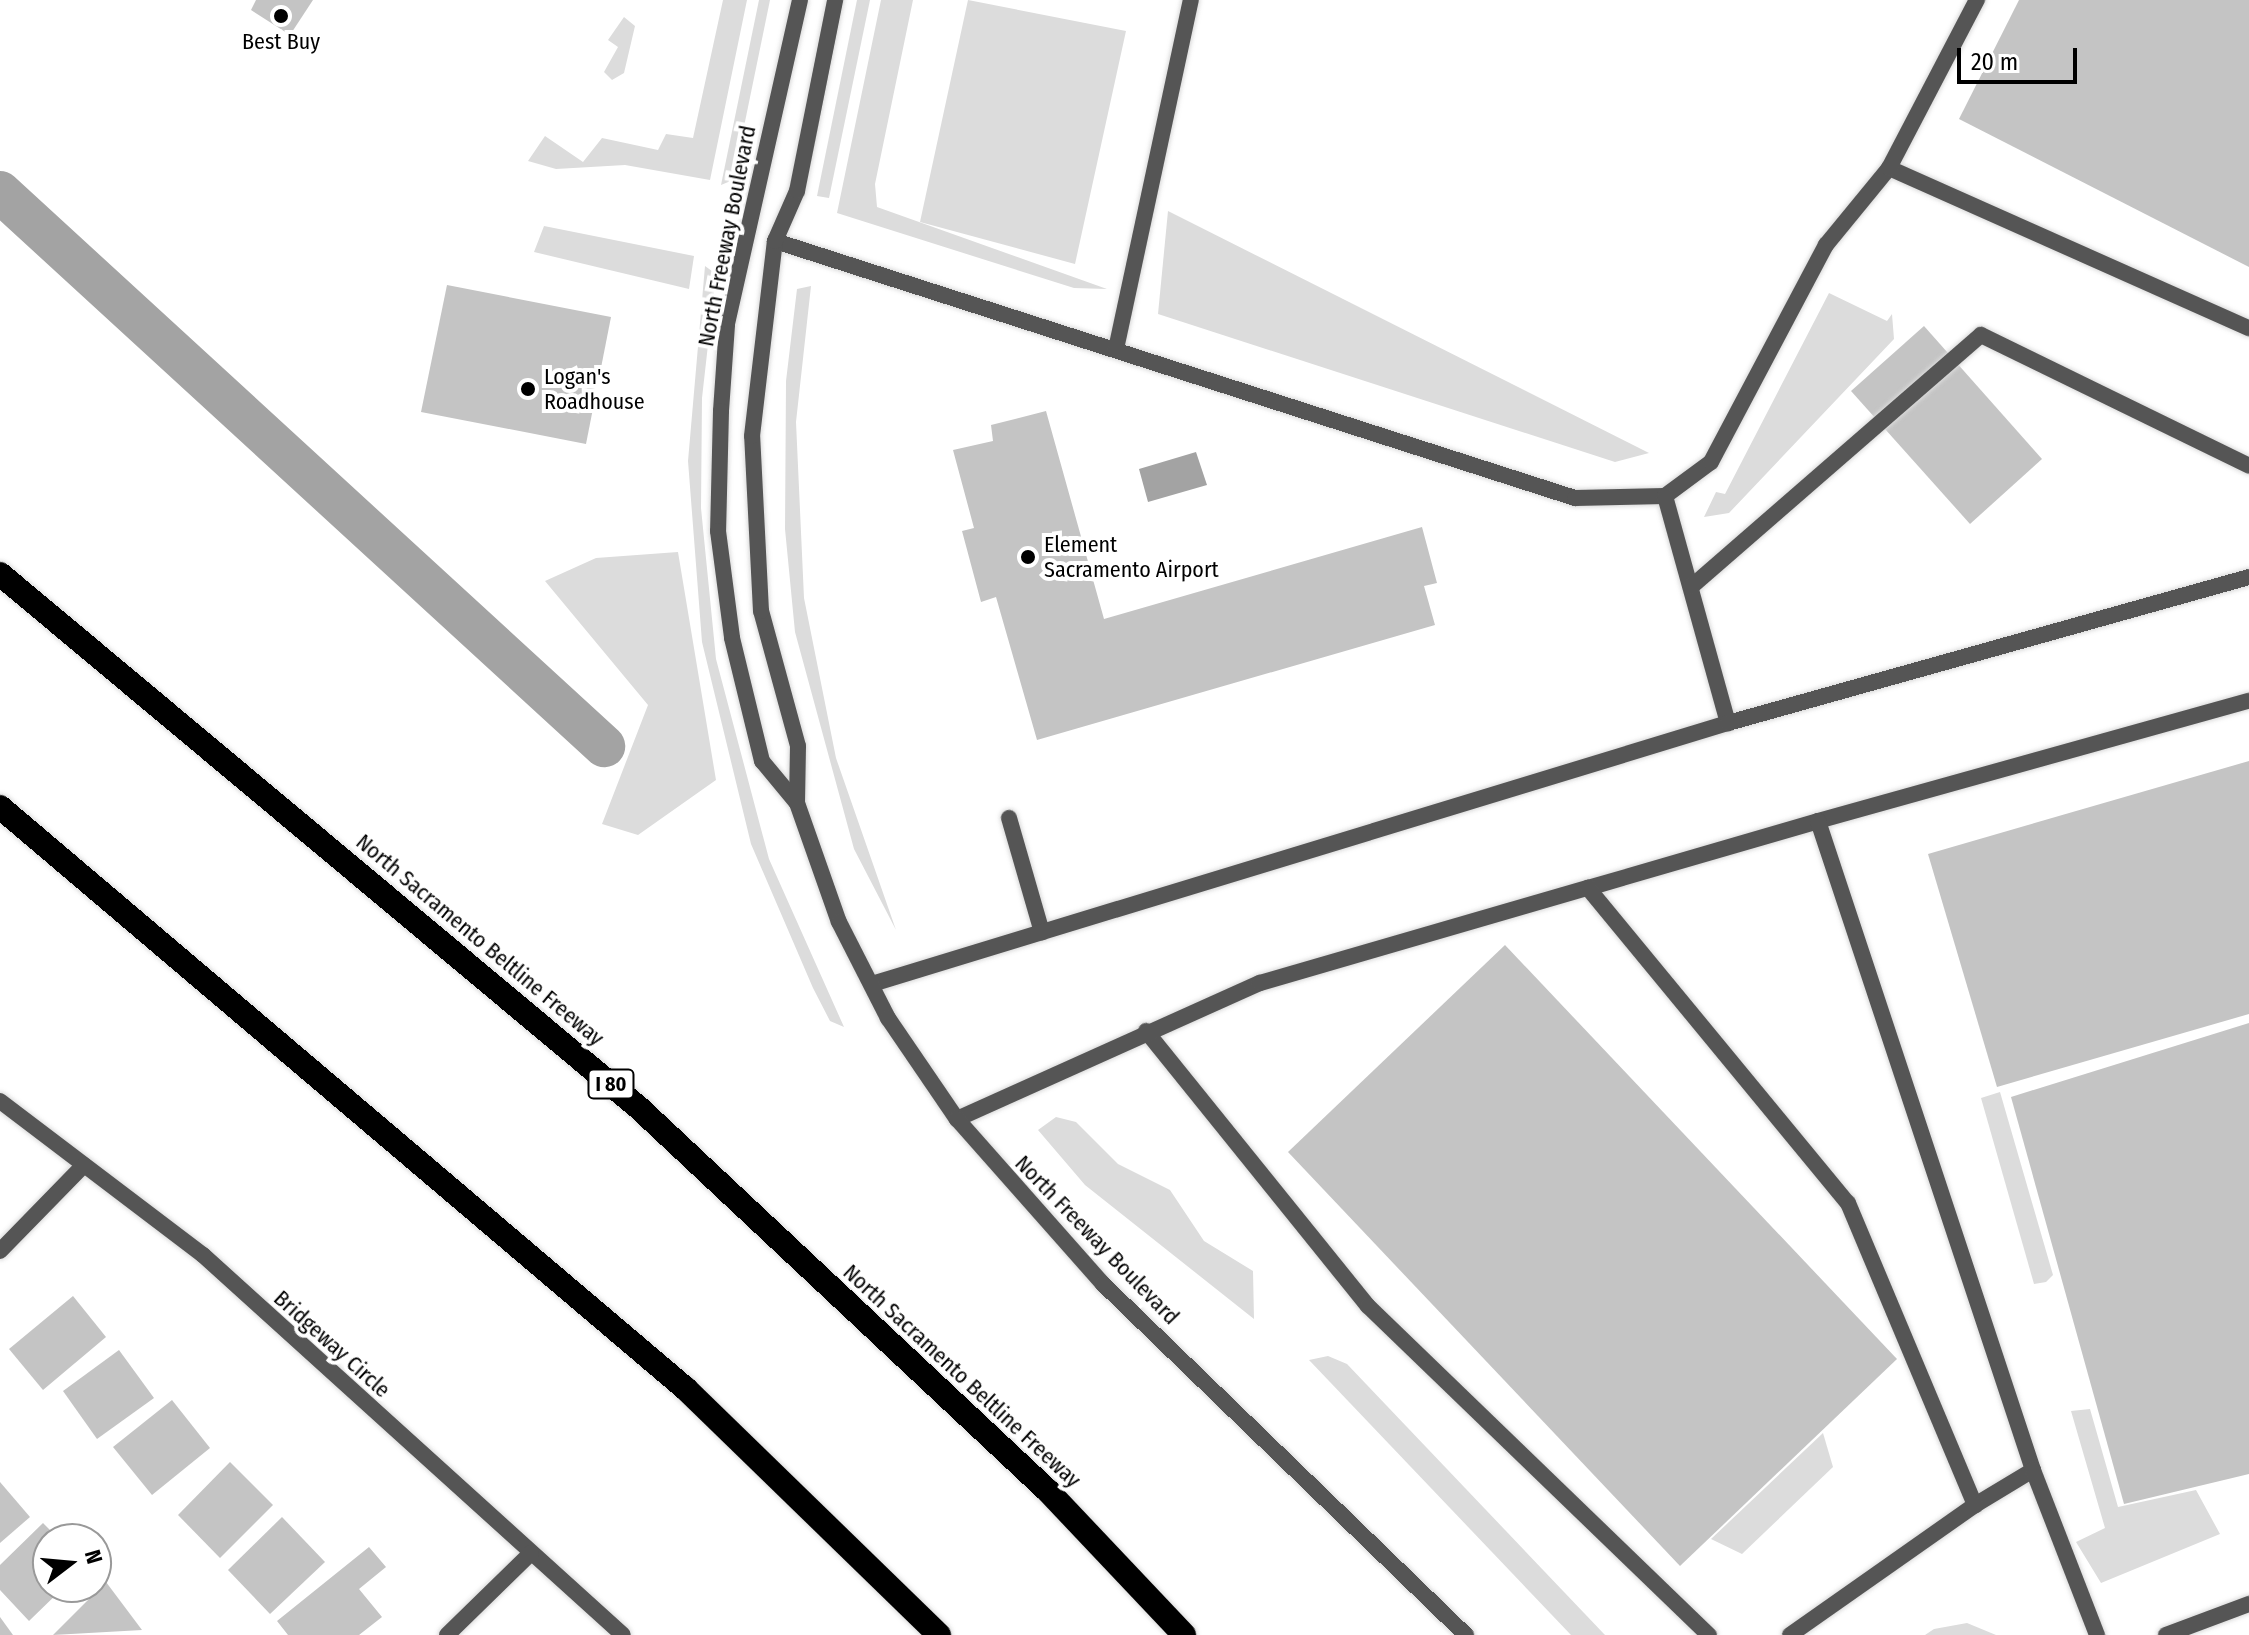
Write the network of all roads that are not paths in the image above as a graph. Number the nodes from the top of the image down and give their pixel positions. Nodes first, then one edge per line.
1 (800, 0) edge
2 (835, 0) edge
3 (1191, 0) edge
4 (1977, 0) edge
5 (1889, 168) junction
6 (775, 241) junction
7 (2249, 328) edge
8 (1116, 349) junction
9 (2249, 466) edge
10 (1665, 496) junction
11 (0, 574) edge
12 (2249, 577) edge
13 (1691, 587) junction
14 (2249, 701) edge
15 (1728, 723) junction
16 (797, 803) junction
17 (0, 807) edge
18 (1009, 818) dead end
19 (1818, 821) junction
20 (1588, 888) junction
21 (1042, 932) junction
22 (872, 984) junction
23 (1146, 1031) junction
24 (0, 1101) edge
25 (957, 1119) junction
26 (84, 1165) junction
27 (0, 1251) edge
28 (2033, 1470) junction
29 (1975, 1505) junction
30 (531, 1553) junction
31 (2249, 1604) edge
32 (2198, 1629) edge
33 (447, 1635) edge
34 (623, 1635) edge
35 (939, 1635) edge
36 (1184, 1635) edge
37 (1466, 1635) edge
38 (1709, 1635) edge
39 (1790, 1635) edge
40 (2097, 1635) edge
41 (2166, 1635) edge

1 - 16 street, North Freeway Boulevard
2 - 6 street, North Freeway Boulevard
3 - 8 street
4 - 5 street
5 - 7 street
5 - 10 street
6 - 8 street
6 - 16 street, North Freeway Boulevard
8 - 10 street
9 - 13 street
10 - 13 street
11 - 36 highway, North Sacramento Beltline Freeway / I 80
12 - 15 street
13 - 15 street
14 - 19 street
15 - 21 street
16 - 22 street, North Freeway Boulevard
17 - 35 highway
18 - 21 street
19 - 20 street
19 - 28 street
20 - 23 street
20 - 29 street
21 - 22 street
22 - 25 street, North Freeway Boulevard
23 - 25 street
23 - 38 street
24 - 26 street, Bridgeway Circle
25 - 37 street, North Freeway Boulevard
26 - 27 street
26 - 30 street, Bridgeway Circle
28 - 29 street
28 - 40 street
29 - 39 street
30 - 33 street
30 - 34 street, Bridgeway Circle
31 - 32 street
32 - 41 street

